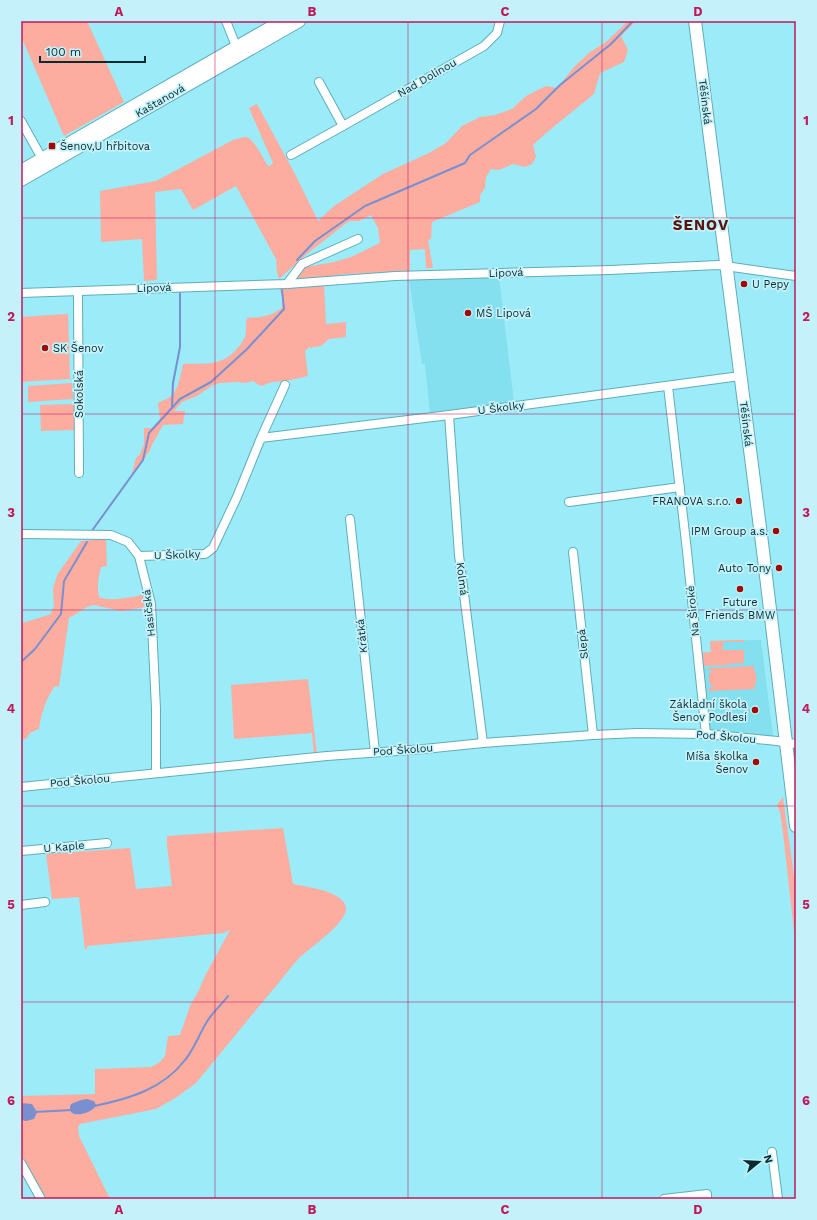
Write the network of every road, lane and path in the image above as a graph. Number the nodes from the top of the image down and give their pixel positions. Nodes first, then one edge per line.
1 (226, 21) edge
2 (282, 21) edge
3 (298, 21) edge
4 (500, 21) edge
5 (695, 21) edge
6 (238, 51) junction
7 (319, 82) dead end
8 (21, 121) edge
9 (343, 126) junction
10 (291, 155) dead end
11 (44, 162) junction
12 (21, 170) edge
13 (21, 180) edge
14 (358, 239) dead end
15 (726, 266) junction
16 (796, 276) edge
17 (287, 284) junction
18 (78, 291) junction
19 (21, 293) edge
20 (740, 376) junction
21 (285, 385) dead end
22 (668, 386) junction
23 (449, 415) junction
24 (261, 438) junction
25 (79, 473) dead end
26 (680, 487) junction
27 (569, 502) dead end
28 (350, 519) dead end
29 (21, 534) edge
30 (573, 552) dead end
31 (139, 556) junction
32 (706, 734) junction
33 (593, 735) junction
34 (483, 743) junction
35 (791, 743) edge
36 (375, 752) junction
37 (156, 773) junction
38 (21, 787) edge
39 (796, 826) edge
40 (107, 843) dead end
41 (21, 851) edge
42 (44, 902) dead end
43 (21, 905) edge
44 (772, 1152) dead end
45 (21, 1163) edge
46 (41, 1199) edge
47 (664, 1199) edge
48 (707, 1199) edge
49 (778, 1199) edge

1 - 6 street
2 - 6 main road, Kaštanová
3 - 6 main road, Kaštanová
4 - 9 street, Nad Dolinou
5 - 15 main road, Těšínská
6 - 11 main road, Kaštanová
7 - 9 street
8 - 11 street
9 - 10 street, Nad Dolinou
11 - 12 main road, Kaštanová
11 - 13 main road, Kaštanová
14 - 17 street
15 - 16 street, Lipová
15 - 17 street, Lipová
15 - 20 main road, Těšínská
17 - 18 street, Lipová
18 - 19 street, Lipová
18 - 25 street, Sokolská
20 - 22 street, U Školky
20 - 35 main road, Těšínská
21 - 24 street, U Školky
22 - 23 street, U Školky
22 - 26 street, Na Široké
23 - 24 street, U Školky
23 - 34 street, Kolmá
24 - 31 street, U Školky
26 - 27 street
26 - 32 street, Na Široké
28 - 36 street, Krátká
29 - 31 street, Hasičská
30 - 33 street, Slepá
31 - 37 street, Hasičská
32 - 33 street, Pod Školou
32 - 35 street, Pod Školou
33 - 34 street, Pod Školou
34 - 36 street, Pod Školou
35 - 39 main road, Těšínská
36 - 37 street, Pod Školou
37 - 38 street, Pod Školou
40 - 41 street, U Kaple
42 - 43 street
44 - 49 street
45 - 46 street
47 - 48 street

